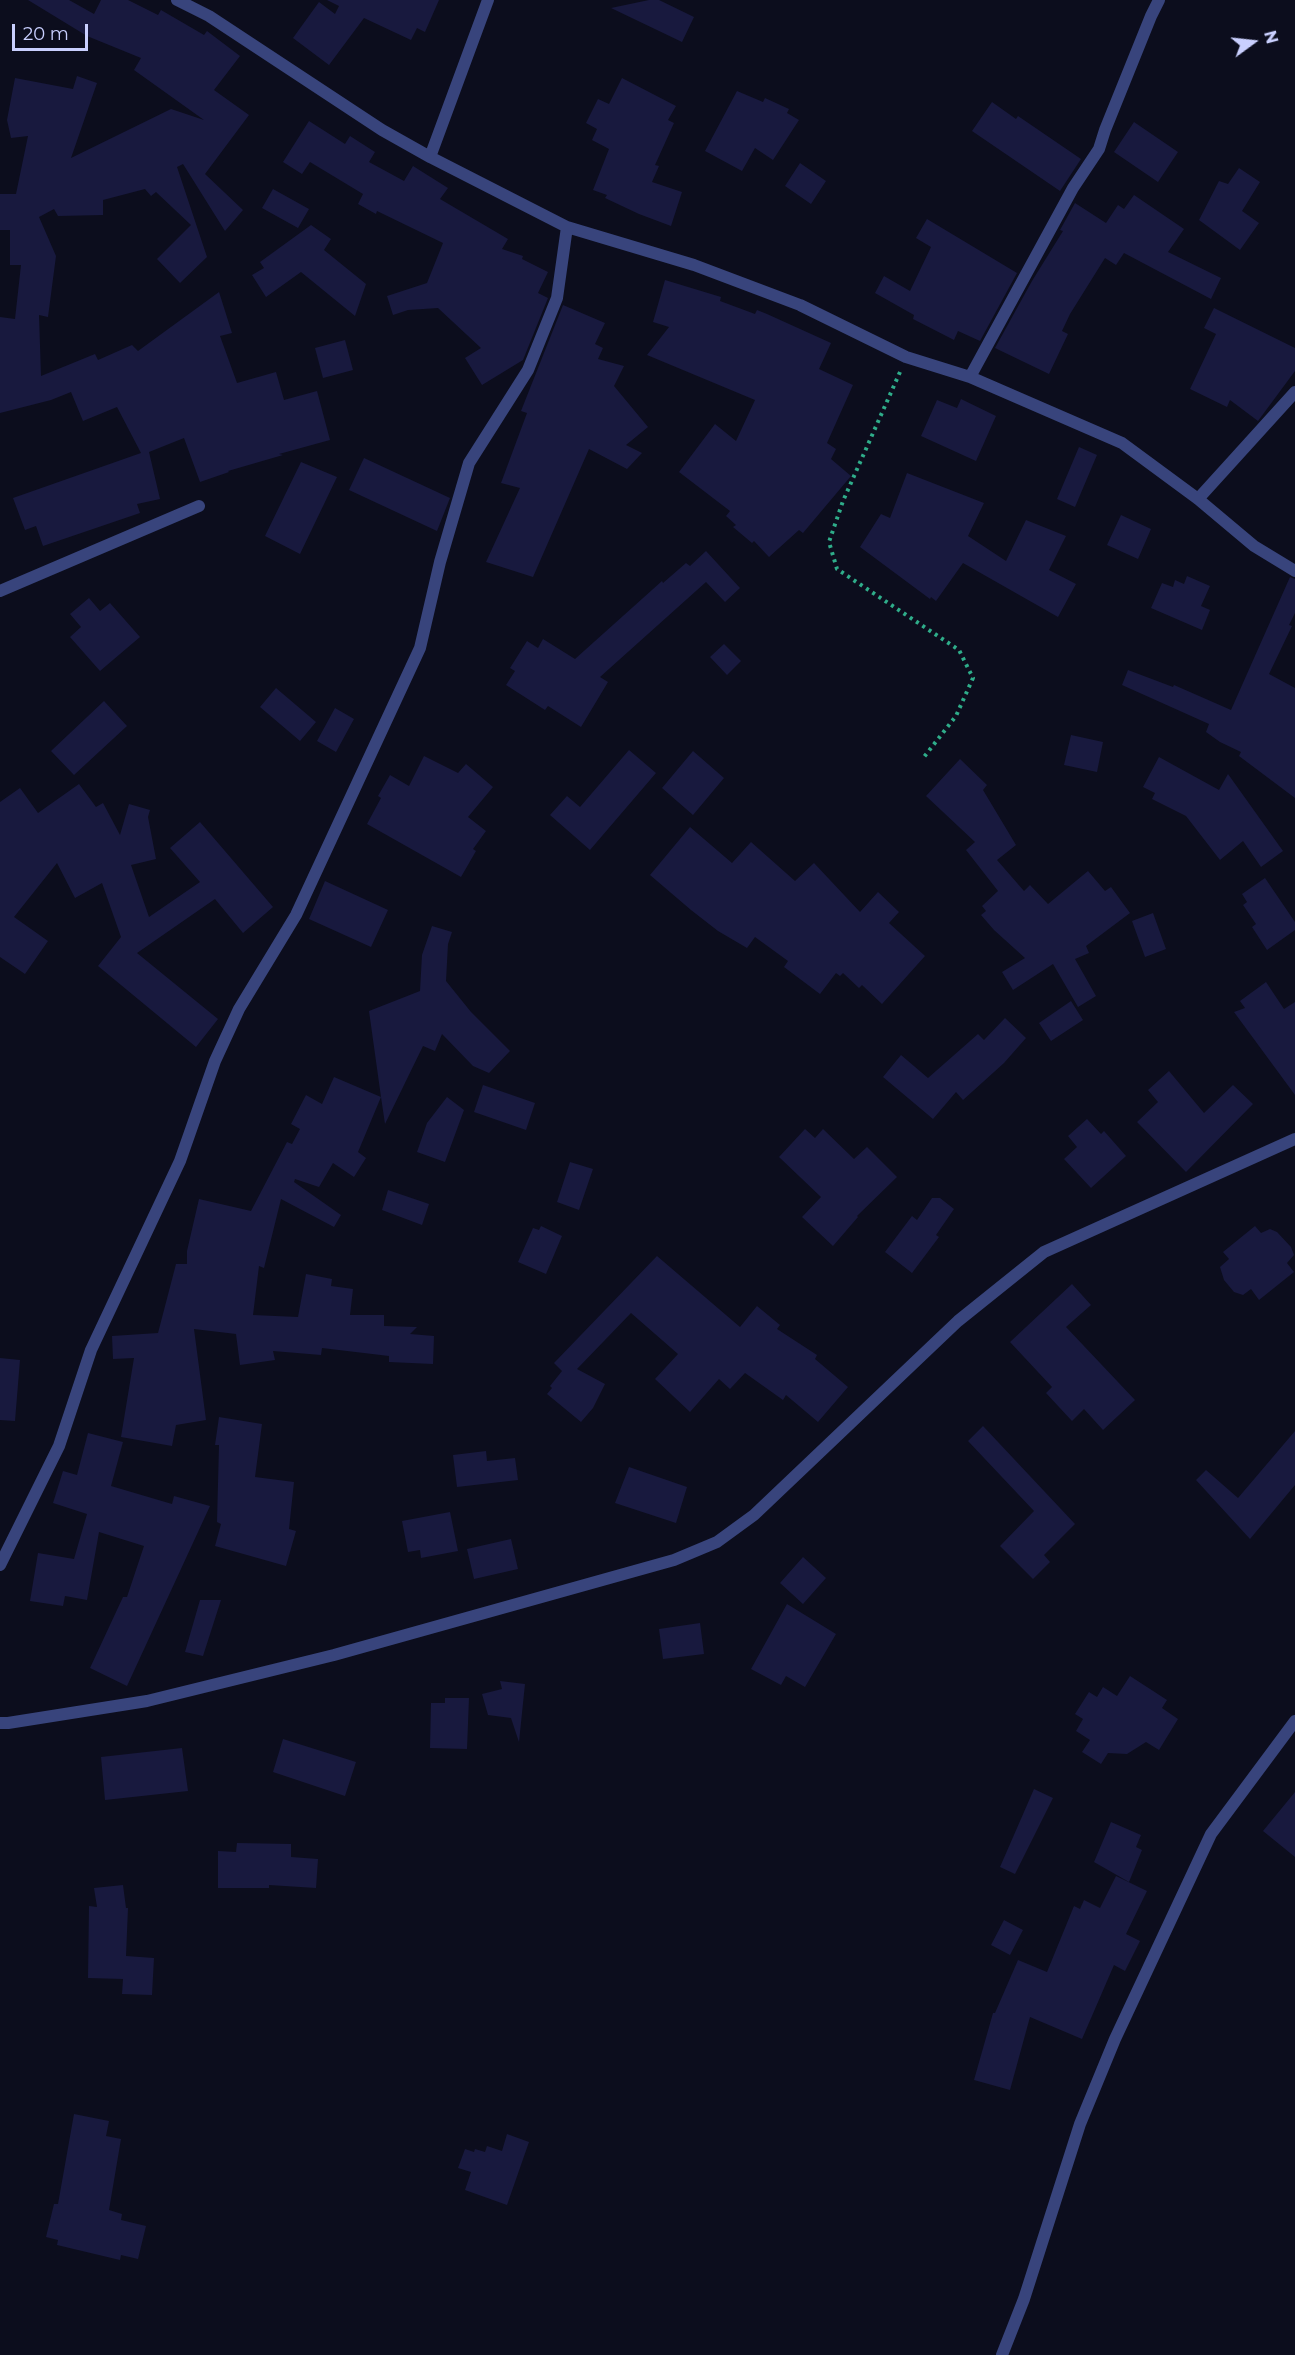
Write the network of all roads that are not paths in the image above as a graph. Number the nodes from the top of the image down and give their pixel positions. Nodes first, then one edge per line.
1 (177, 0) edge
2 (488, 0) edge
3 (1160, 0) edge
4 (430, 157) junction
5 (567, 227) junction
6 (970, 377) junction
7 (1295, 392) edge
8 (1198, 499) junction
9 (200, 506) dead end
10 (1295, 571) edge
11 (0, 591) edge
12 (1295, 1139) edge
13 (0, 1565) edge
14 (1295, 1722) edge
15 (0, 1723) edge
16 (1002, 2355) edge

1 - 4 street
2 - 4 street
3 - 6 street
4 - 5 street
5 - 6 street
5 - 13 street
6 - 8 street
7 - 8 street
8 - 10 street
9 - 11 street
12 - 15 street
14 - 16 street

